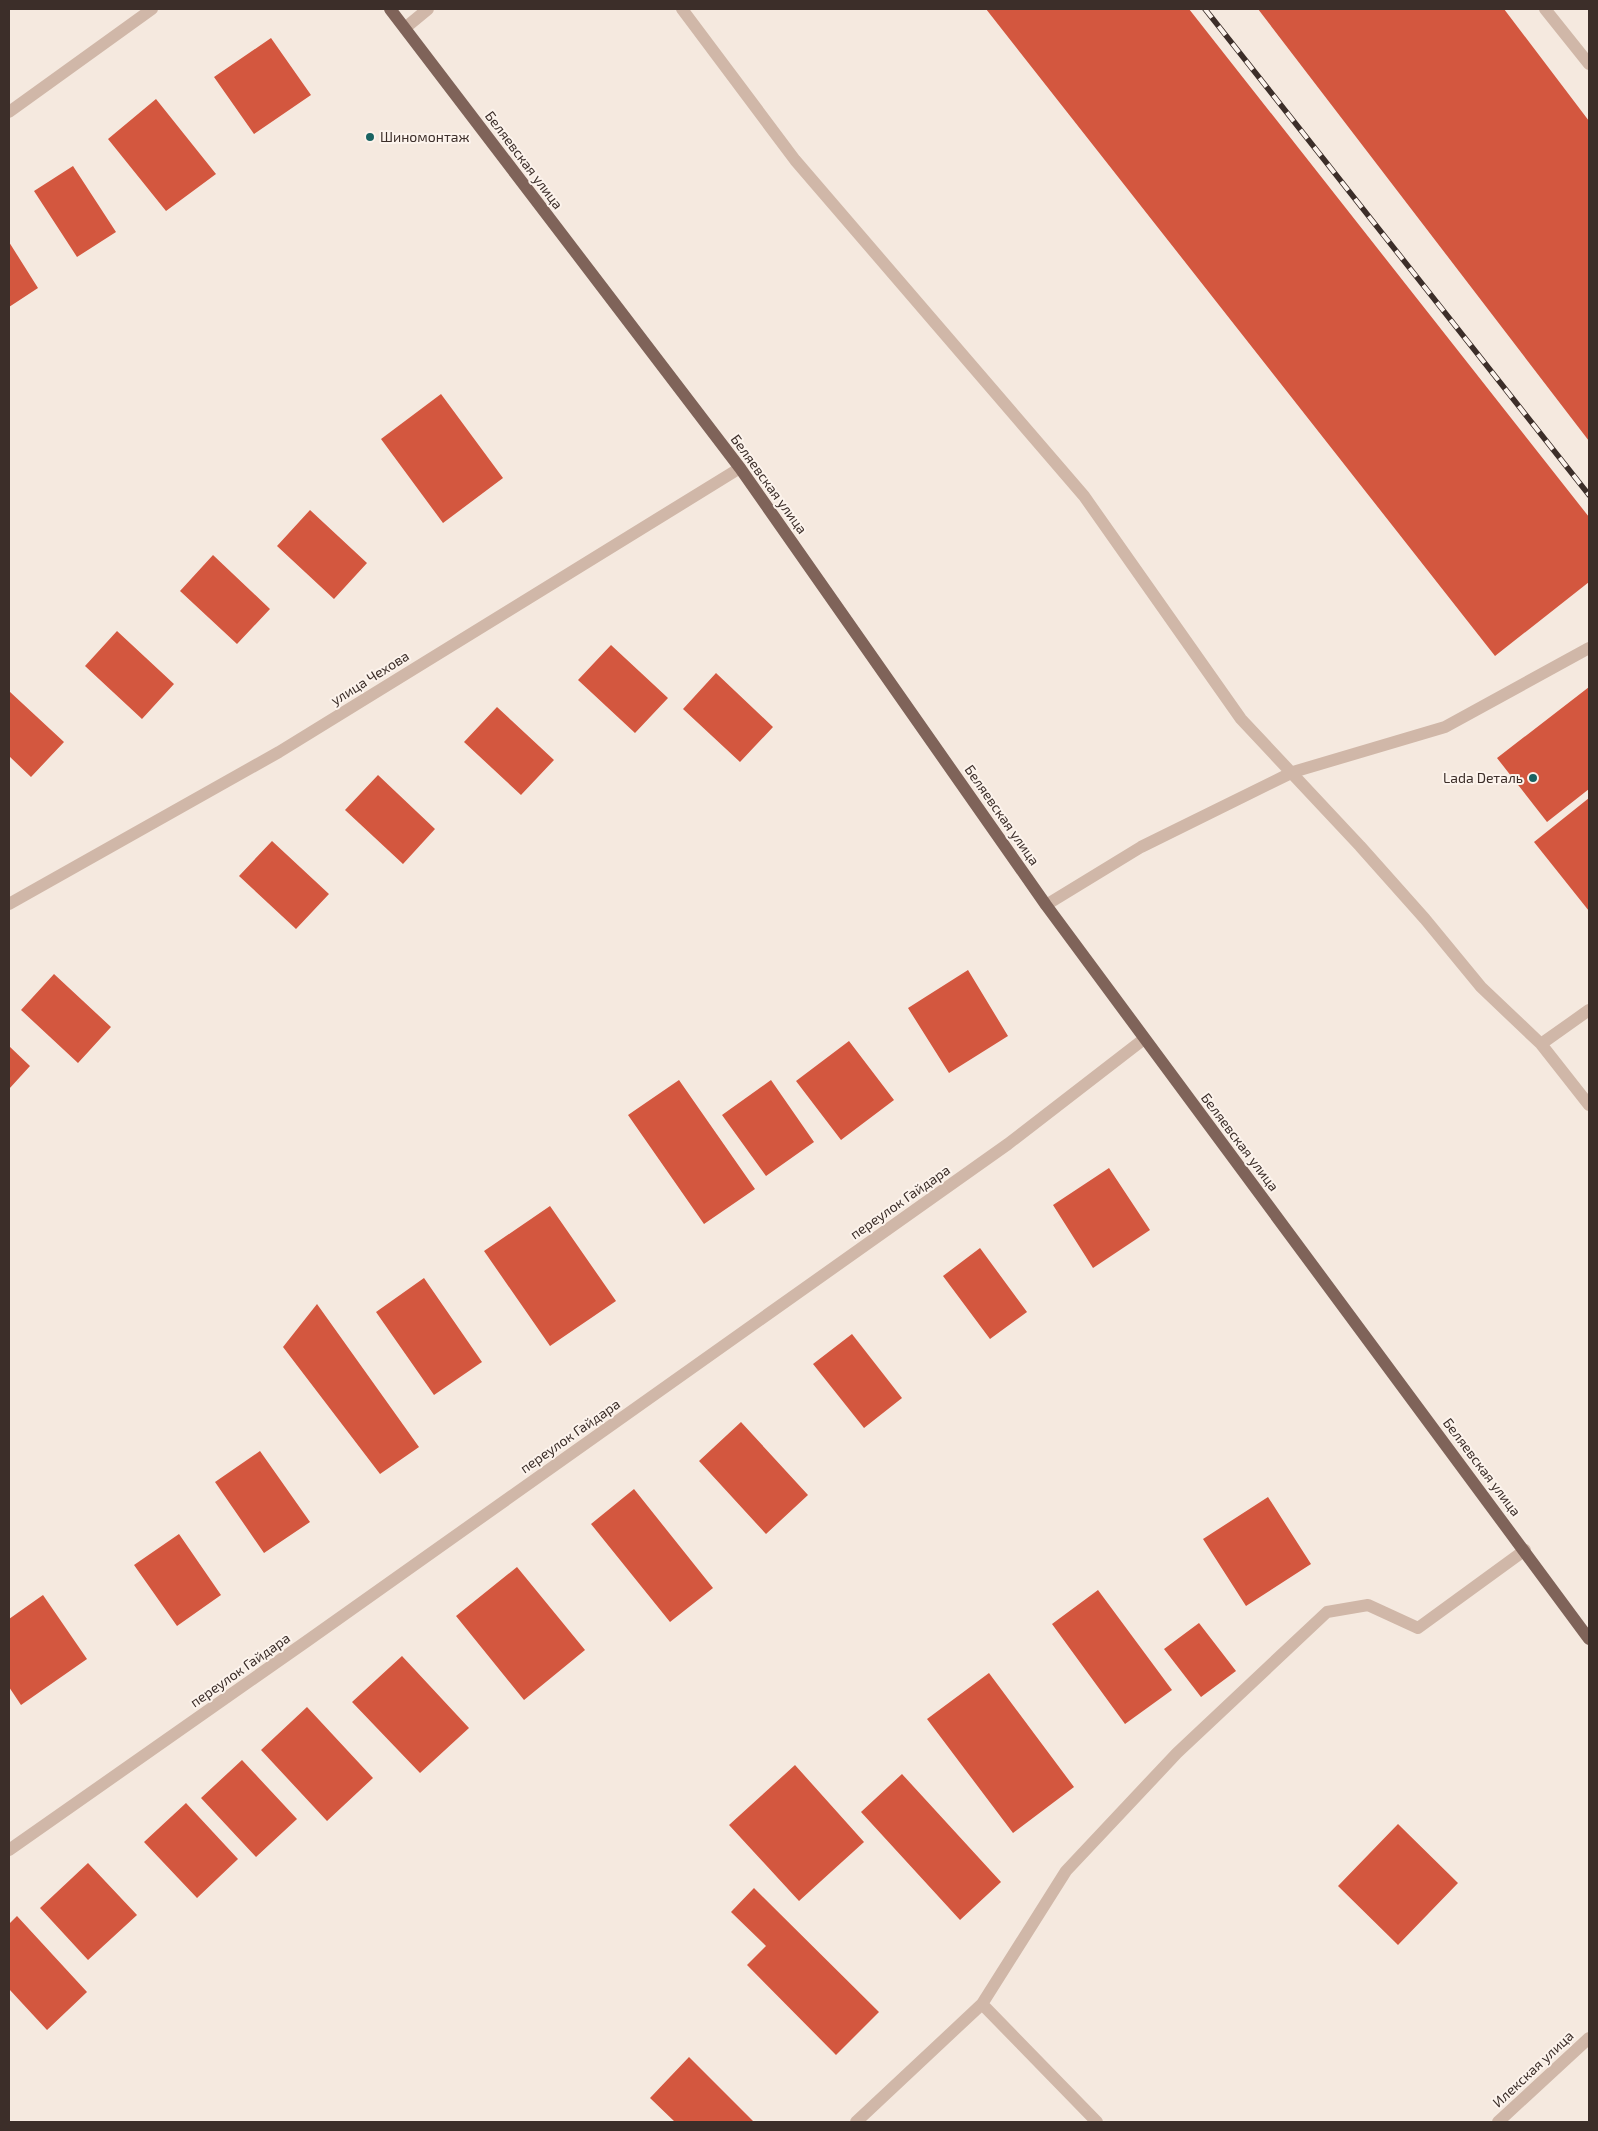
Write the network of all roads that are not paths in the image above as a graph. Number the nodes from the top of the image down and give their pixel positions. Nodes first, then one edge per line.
1 (152, 9) edge
2 (390, 9) edge
3 (428, 9) edge
4 (682, 9) edge
5 (1545, 9) edge
6 (405, 28) junction
7 (1589, 64) edge
8 (9, 112) edge
9 (740, 468) junction
10 (1589, 648) edge
11 (1293, 772) junction
12 (9, 904) edge
13 (1046, 905) junction
14 (1589, 1010) edge
15 (1144, 1039) junction
16 (1541, 1044) junction
17 (1589, 1105) edge
18 (1525, 1550) junction
19 (1589, 1639) edge
20 (9, 1850) edge
21 (982, 2004) junction
22 (1589, 2038) edge
23 (1506, 2120) edge
24 (856, 2122) edge
25 (1097, 2122) edge

1 - 8 street
2 - 6 main road, Беляевская улица
3 - 6 street
4 - 11 street
5 - 7 street
6 - 9 main road, Беляевская улица
9 - 12 street, улица Чехова
9 - 13 main road, Беляевская улица
10 - 11 street
11 - 13 street
11 - 16 street
13 - 15 main road, Беляевская улица
14 - 16 street
15 - 18 main road, Беляевская улица
15 - 20 street, переулок Гайдара
16 - 17 street
18 - 19 main road, Беляевская улица
18 - 21 street
21 - 24 street
21 - 25 street
22 - 23 street, Илекская улица

